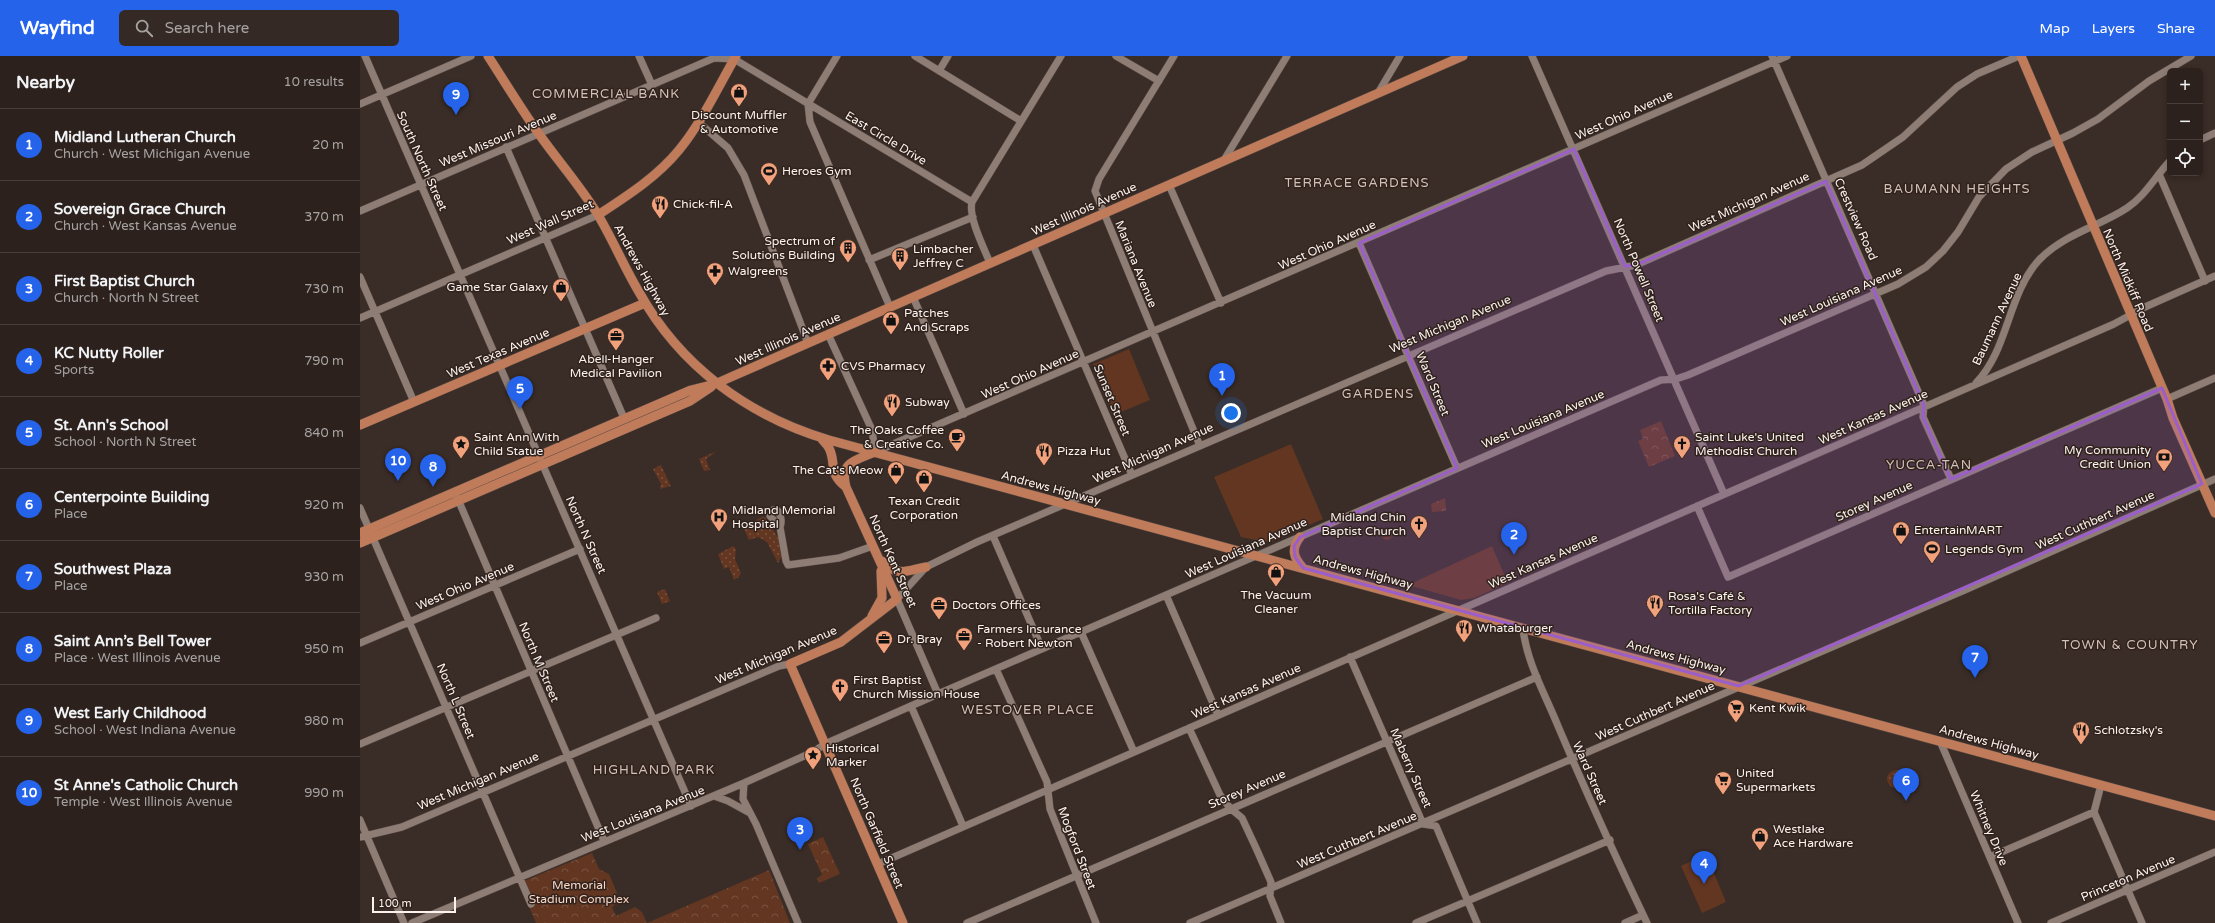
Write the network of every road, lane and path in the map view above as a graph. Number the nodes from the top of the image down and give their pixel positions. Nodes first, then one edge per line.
1 (365, 56) edge
2 (471, 56) edge
3 (488, 56) edge
4 (639, 56) edge
5 (837, 56) edge
6 (914, 56) edge
7 (948, 56) edge
8 (1060, 56) edge
9 (1116, 56) edge
10 (1174, 56) edge
11 (1287, 56) edge
12 (1400, 56) edge
13 (1463, 56) edge
14 (1532, 56) edge
15 (1787, 56) edge
16 (2020, 56) edge
17 (2191, 56) edge
18 (735, 58) edge
19 (1773, 59) edge
20 (939, 71) junction
21 (1159, 81) junction
22 (652, 85) junction
23 (1378, 93) junction
24 (382, 95) junction
25 (360, 104) edge
26 (808, 104) junction
27 (1022, 121) junction
28 (698, 122) junction
29 (2215, 133) edge
30 (538, 134) junction
31 (2203, 139) edge
32 (2057, 140) junction
33 (506, 147) junction
34 (1574, 149) junction
35 (1224, 160) junction
36 (2167, 165) edge
37 (2159, 174) junction
38 (1826, 181) junction
39 (421, 184) junction
40 (1170, 185) junction
41 (972, 202) junction
42 (360, 211) edge
43 (1103, 213) junction
44 (598, 215) junction
45 (973, 217) junction
46 (2092, 225) junction
47 (545, 238) junction
48 (1359, 243) junction
49 (1033, 244) junction
50 (869, 260) junction
51 (990, 263) junction
52 (1626, 266) junction
53 (460, 274) junction
54 (2215, 276) edge
55 (360, 277) edge
56 (2205, 280) junction
57 (1876, 294) junction
58 (913, 297) junction
59 (645, 303) junction
60 (1221, 303) junction
61 (890, 307) junction
62 (375, 311) junction
63 (2130, 315) junction
64 (360, 318) edge
65 (586, 328) junction
66 (1152, 333) junction
67 (828, 334) junction
68 (808, 343) junction
69 (1408, 355) junction
70 (1084, 362) junction
71 (500, 365) junction
72 (2215, 378) edge
73 (1674, 380) junction
74 (715, 384) junction
75 (1974, 385) junction
76 (2162, 388) junction
77 (2167, 399) junction
78 (414, 402) junction
79 (1924, 407) junction
80 (964, 414) junction
81 (624, 418) junction
82 (360, 425) edge
83 (821, 438) junction
84 (1200, 446) junction
85 (875, 452) junction
86 (539, 455) junction
87 (544, 465) junction
88 (1457, 468) junction
89 (1132, 475) junction
90 (1951, 479) junction
91 (2215, 479) edge
92 (2202, 484) junction
93 (846, 487) junction
94 (455, 491) junction
95 (1724, 494) junction
96 (458, 502) junction
97 (1066, 504) junction
98 (1697, 506) junction
99 (360, 508) edge
100 (2215, 513) edge
101 (780, 526) dead end
102 (360, 533) edge
103 (371, 533) junction
104 (992, 536) junction
105 (1300, 537) junction
106 (360, 543) edge
107 (873, 546) junction
108 (580, 549) junction
109 (1257, 556) junction
110 (879, 558) junction
111 (926, 567) junction
112 (1303, 568) junction
113 (494, 586) junction
114 (1166, 596) junction
115 (897, 599) junction
116 (1458, 610) junction
117 (656, 618) dead end
118 (869, 620) junction
119 (410, 621) junction
120 (1523, 629) junction
121 (1081, 632) junction
122 (616, 635) junction
123 (360, 643) edge
124 (1042, 649) junction
125 (1350, 657) junction
126 (790, 664) junction
127 (996, 669) junction
128 (530, 671) junction
129 (1537, 677) junction
130 (1739, 686) junction
131 (938, 694) junction
132 (911, 706) junction
133 (447, 707) junction
134 (1218, 715) junction
135 (652, 720) junction
136 (1189, 728) junction
137 (1387, 740) junction
138 (1940, 741) junction
139 (360, 744) edge
140 (825, 744) junction
141 (1134, 752) junction
142 (567, 756) junction
143 (1572, 759) junction
144 (744, 783) junction
145 (2102, 785) junction
146 (1048, 789) junction
147 (483, 792) junction
148 (714, 796) junction
149 (691, 806) junction
150 (1230, 808) junction
151 (2094, 812) junction
152 (749, 813) junction
153 (2215, 816) edge
154 (360, 820) edge
155 (1424, 824) junction
156 (963, 826) junction
157 (363, 836) edge
158 (1610, 840) junction
159 (604, 841) junction
160 (2215, 852) edge
161 (1990, 857) junction
162 (878, 864) junction
163 (1075, 875) junction
164 (520, 877) junction
165 (1270, 889) junction
166 (2127, 890) junction
167 (1468, 901) junction
168 (531, 904) dead end
169 (1643, 915) junction
170 (404, 923) edge
171 (412, 923) edge
172 (798, 923) edge
173 (903, 923) edge
174 (967, 923) edge
175 (1096, 923) edge
176 (1190, 923) edge
177 (1281, 923) edge
178 (1416, 923) edge
179 (1477, 923) edge
180 (1625, 923) edge
181 (1647, 923) edge
182 (2018, 923) edge
183 (2051, 923) edge
184 (2142, 923) edge

1 - 24 street, South North Street
2 - 24 street
3 - 30 main road, Andrews Highway
4 - 22 street
5 - 26 street
6 - 20 street
7 - 20 street
8 - 27 street
9 - 21 street
10 - 21 street, Mariana Avenue
11 - 35 street
12 - 23 street
13 - 23 main road, West Illinois Avenue
14 - 34 street, North Powell Street
15 - 19 street, West Ohio Avenue
16 - 32 main road, North Midkiff Road
16 - 38 street, West Michigan Avenue
17 - 32 street, West Louisiana Avenue
18 - 22 street, West Missouri Avenue
18 - 26 street, East Circle Drive
18 - 28 main road, West Wall Street
19 - 34 street, West Ohio Avenue
19 - 38 street, Crestview Road
20 - 27 street
21 - 43 street, Mariana Avenue
22 - 30 street, West Missouri Avenue
23 - 35 main road, West Illinois Avenue
24 - 25 street
24 - 39 street, South North Street
26 - 41 street, East Circle Drive
26 - 50 street
27 - 41 street
28 - 44 main road, West Wall Street
28 - 68 street
29 - 31 street
30 - 33 street, West Missouri Avenue
30 - 44 main road, Andrews Highway
32 - 46 main road, North Midkiff Road
32 - 57 street, West Louisiana Avenue
33 - 39 street, West Missouri Avenue
33 - 47 street
34 - 48 street, West Ohio Avenue
34 - 52 street, North Powell Street
35 - 40 main road, West Illinois Avenue
36 - 37 street, Baumann Avenue
37 - 46 street, Baumann Avenue
37 - 56 street
38 - 52 street, West Michigan Avenue
38 - 57 street, Crestview Road
39 - 42 street, West Missouri Avenue
39 - 53 street, South North Street
40 - 43 main road, West Illinois Avenue
40 - 60 street
41 - 45 street
43 - 49 main road, West Illinois Avenue
43 - 66 street, Mariana Avenue
44 - 47 street, West Wall Street
44 - 59 main road, Andrews Highway
45 - 50 street
45 - 51 street
46 - 63 main road, North Midkiff Road
46 - 75 street, Baumann Avenue
47 - 53 street, West Wall Street
47 - 65 street
48 - 60 street, West Ohio Avenue
48 - 69 street, Ward Street
49 - 51 main road, West Illinois Avenue
49 - 70 street, Sunset Street
50 - 61 street
51 - 58 main road, West Illinois Avenue
52 - 69 street, West Michigan Avenue
52 - 73 street, North Powell Street
53 - 62 street, West Wall Street
53 - 71 street, North N Street
54 - 56 street, West Kansas Avenue
55 - 62 street
56 - 63 street, West Kansas Avenue
57 - 73 street, West Louisiana Avenue
57 - 79 street, Crestview Road
58 - 61 main road, West Illinois Avenue
58 - 80 street
59 - 65 main road, West Texas Avenue
59 - 74 main road, Andrews Highway
60 - 66 street, West Ohio Avenue
61 - 67 main road, West Illinois Avenue
62 - 64 street, West Wall Street
62 - 78 street
63 - 75 street, West Kansas Avenue
63 - 76 main road, North Midkiff Road
65 - 71 main road, West Texas Avenue
65 - 81 street
66 - 70 street, West Ohio Avenue
66 - 84 street, Mariana Avenue
67 - 68 main road, West Illinois Avenue
67 - 85 street
68 - 74 main road, West Illinois Avenue
69 - 84 street, West Michigan Avenue
69 - 88 street, Ward Street
70 - 80 street, West Ohio Avenue
70 - 89 street, Sunset Street
71 - 78 main road, West Texas Avenue
71 - 86 street, North N Street
72 - 77 street
73 - 88 street, West Louisiana Avenue
73 - 95 street, North Powell Street
74 - 81 main road, West Illinois Avenue
74 - 83 main road, Andrews Highway
74 - 87 main road, West Illinois Avenue
75 - 79 street, West Kansas Avenue
76 - 77 main road, North Midkiff Road
76 - 90 street, Storey Avenue
77 - 92 main road, North Midkiff Road
78 - 82 main road, West Texas Avenue
79 - 90 street, Crestview Road
79 - 95 street, West Kansas Avenue
80 - 85 street, West Ohio Avenue
81 - 86 main road, West Illinois Avenue
83 - 85 main road, Andrews Highway
83 - 93 main road
84 - 89 street, West Michigan Avenue
85 - 93 main road, North Kent Street
85 - 97 main road, Andrews Highway
86 - 87 street, North N Street
86 - 94 main road, West Illinois Avenue
87 - 96 main road, West Illinois Avenue
87 - 108 street, North N Street
88 - 105 street, West Louisiana Avenue
89 - 97 street, West Michigan Avenue
90 - 98 street, Storey Avenue
91 - 92 street, West Cuthbert Avenue
92 - 100 main road, North Midkiff Road
92 - 130 street, West Cuthbert Avenue
93 - 107 main road, North Kent Street
94 - 96 street, North M Street
94 - 103 main road, West Illinois Avenue
95 - 98 street, West Kansas Avenue
96 - 103 main road, West Illinois Avenue
96 - 113 street, North M Street
97 - 104 street, West Michigan Avenue
97 - 109 main road, Andrews Highway
98 - 116 street, West Kansas Avenue
99 - 103 street, North L Street
101 - 107 street
102 - 103 main road, West Illinois Avenue
103 - 106 main road, West Illinois Avenue
103 - 119 street, North L Street
104 - 111 street, West Michigan Avenue
104 - 124 street
105 - 109 street, West Louisiana Avenue
105 - 112 main road
107 - 110 main road, North Kent Street
108 - 113 street, West Ohio Avenue
108 - 122 street, North N Street
109 - 112 main road, Andrews Highway
109 - 114 street, West Louisiana Avenue
110 - 111 main road
110 - 115 main road, North Kent Street
110 - 118 main road
111 - 115 street, West Michigan Avenue
112 - 116 main road, Andrews Highway
113 - 119 street, West Ohio Avenue
113 - 128 street, North M Street
114 - 121 street, West Louisiana Avenue
114 - 134 street
115 - 118 main road, West Michigan Avenue
115 - 131 street, North Kent Street
116 - 120 main road, Andrews Highway
116 - 125 street, West Kansas Avenue
117 - 122 street
118 - 126 main road, West Michigan Avenue
119 - 123 street, West Ohio Avenue
119 - 133 street, North L Street
120 - 129 street, Ward Street
120 - 130 main road, Andrews Highway
121 - 124 street, West Louisiana Avenue
121 - 141 street
122 - 128 street
122 - 135 street, North N Street
124 - 127 street, West Louisiana Avenue
125 - 134 street, West Kansas Avenue
125 - 137 street, Maberry Street
126 - 135 street, West Michigan Avenue
126 - 140 main road, North Garfield Street
127 - 131 street, West Louisiana Avenue
127 - 146 street, Mogford Street
128 - 133 street
128 - 142 street, North M Street
129 - 137 street, Storey Avenue
129 - 143 street, Ward Street
130 - 138 main road, Andrews Highway
130 - 143 street, West Cuthbert Avenue
131 - 132 street, West Louisiana Avenue
132 - 140 street, West Louisiana Avenue
132 - 156 street
133 - 139 street
133 - 147 street, North L Street
134 - 136 street, West Kansas Avenue
135 - 142 street, West Michigan Avenue
135 - 149 street, North N Street
136 - 141 street, West Kansas Avenue
136 - 150 street
137 - 150 street, Storey Avenue
137 - 155 street, Maberry Street
138 - 145 main road, Andrews Highway
138 - 161 street, Whitney Drive
140 - 144 street, West Louisiana Avenue
140 - 162 main road, North Garfield Street
141 - 146 street, West Kansas Avenue
142 - 147 street, West Michigan Avenue
142 - 159 street, North M Street
143 - 155 street, West Cuthbert Avenue
143 - 158 street, Ward Street
144 - 148 street, West Louisiana Avenue
144 - 152 street
145 - 151 street
145 - 153 main road, Andrews Highway
146 - 156 street, West Kansas Avenue
146 - 163 street, Mogford Street
147 - 157 street, West Michigan Avenue
147 - 164 street, North L Street
148 - 149 street, West Louisiana Avenue
148 - 152 street
149 - 159 street, West Louisiana Avenue
150 - 163 street, Storey Avenue
150 - 165 street
151 - 161 street
151 - 166 street
152 - 172 street
154 - 157 street
155 - 165 street, West Cuthbert Avenue
155 - 167 street, Maberry Street
156 - 162 street, West Kansas Avenue
157 - 170 street
158 - 167 street
158 - 169 street, Ward Street
159 - 164 street, West Louisiana Avenue
160 - 166 street, Princeton Avenue
161 - 182 street, Whitney Drive
162 - 173 main road, North Garfield Street
163 - 174 street, Storey Avenue
163 - 175 street, Mogford Street
164 - 168 street, North L Street
164 - 171 street, West Louisiana Avenue
165 - 176 street, West Cuthbert Avenue
165 - 177 street
166 - 183 street, Princeton Avenue
166 - 184 street
167 - 178 street
167 - 179 street, Maberry Street
169 - 180 street
169 - 181 street, Ward Street

